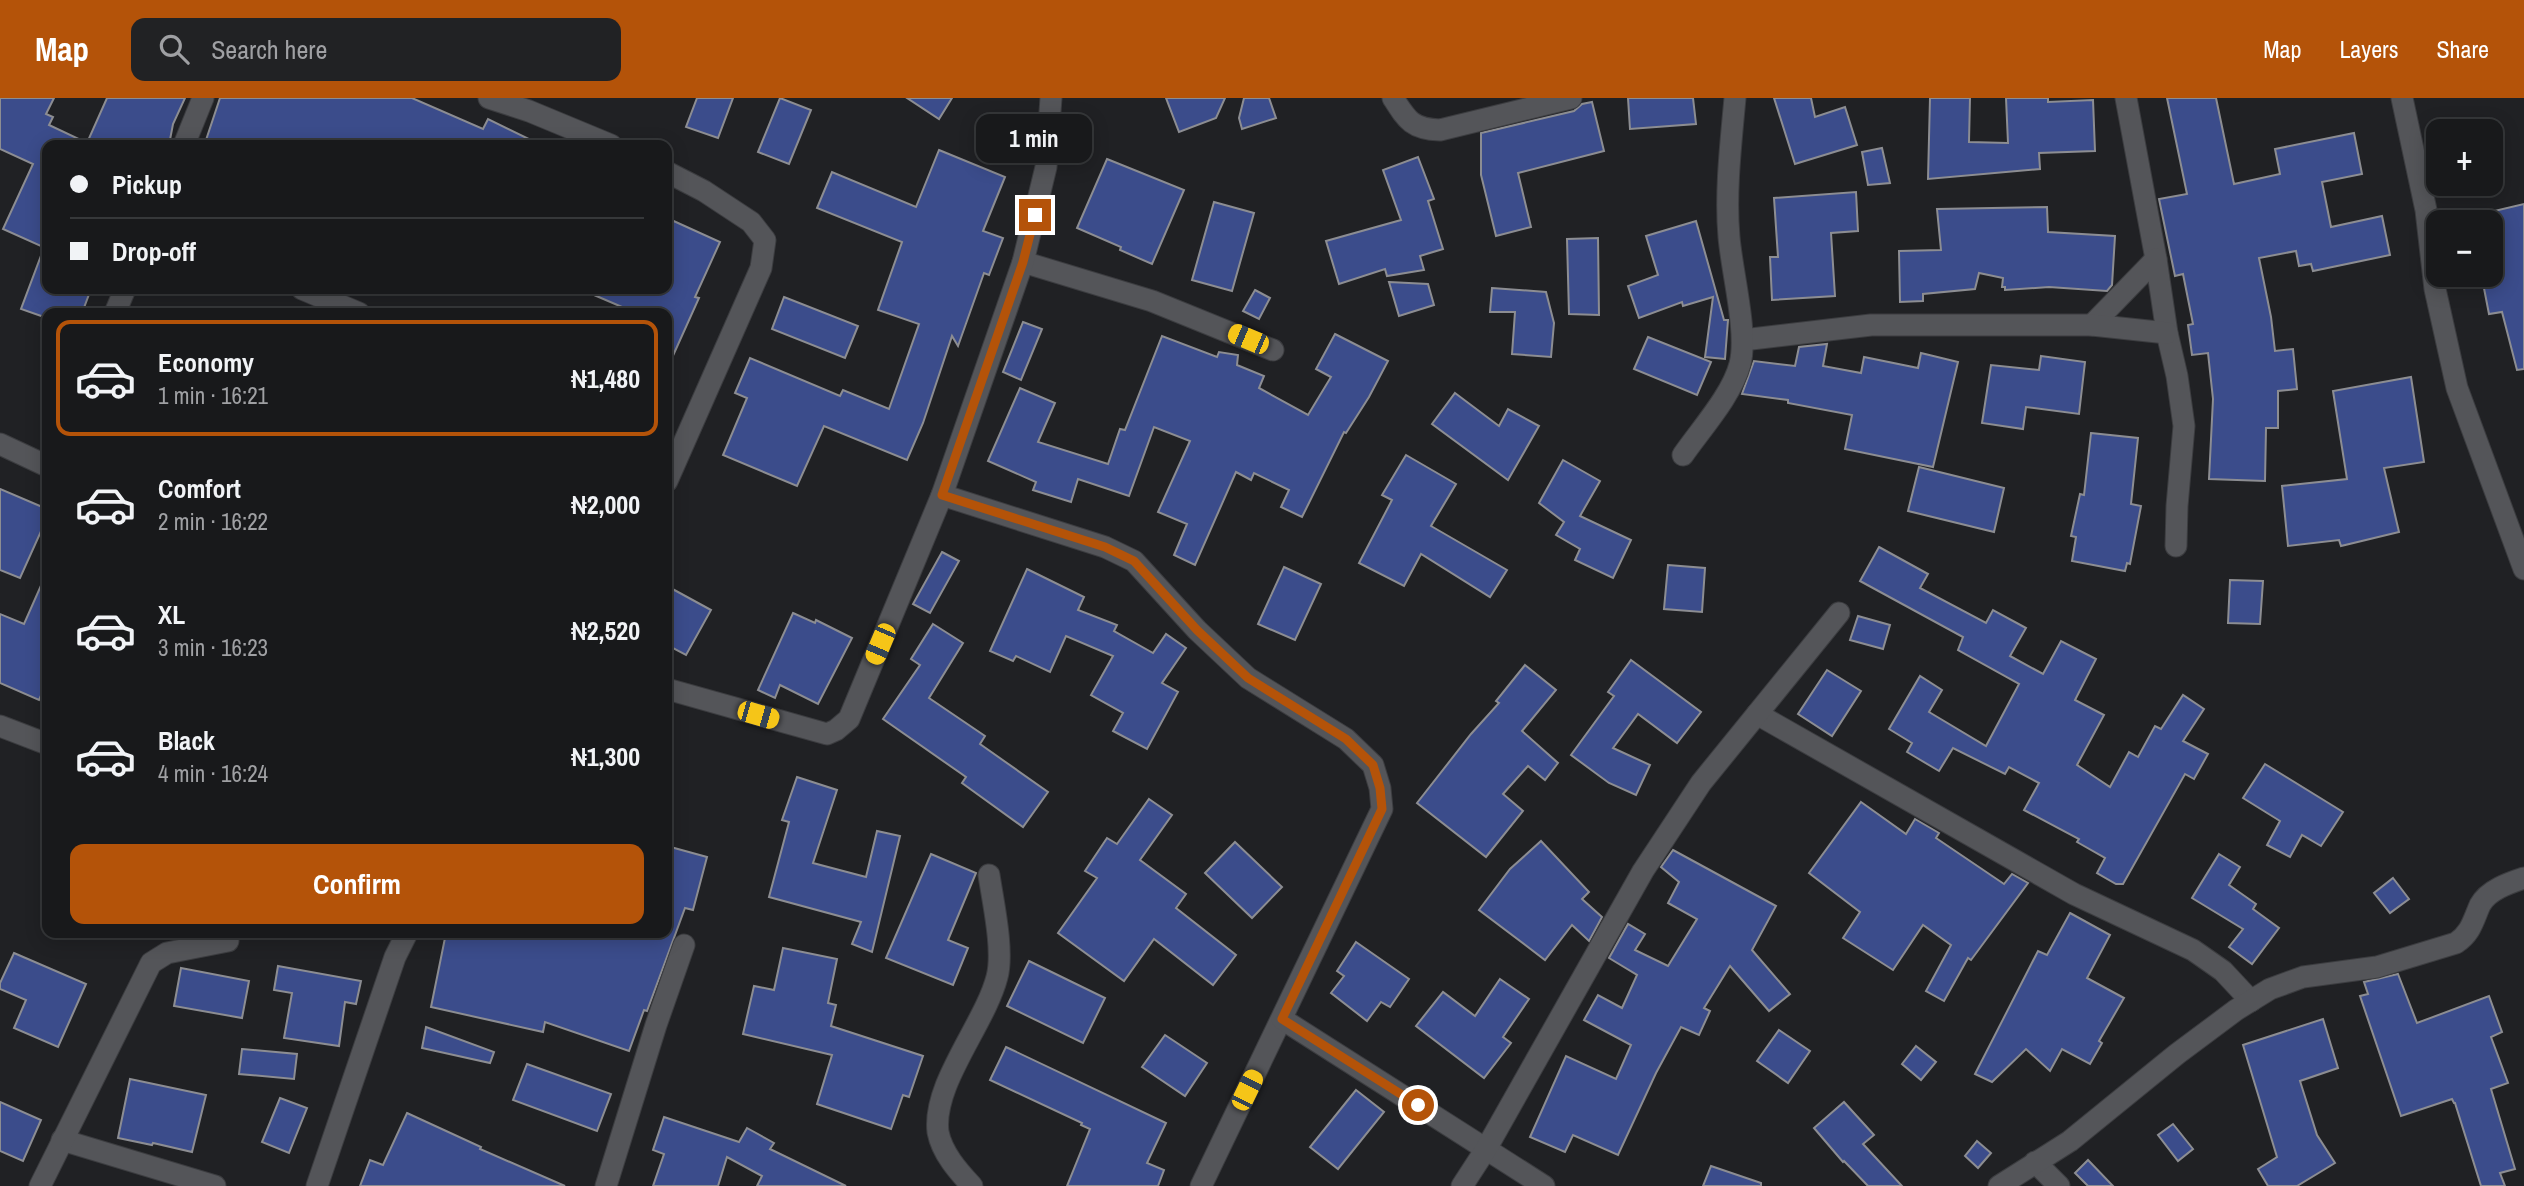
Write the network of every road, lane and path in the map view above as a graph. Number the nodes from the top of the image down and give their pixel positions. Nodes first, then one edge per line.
1 (203, 98) edge
2 (489, 98) edge
3 (1051, 98) edge
4 (1393, 98) edge
5 (1571, 98) edge
6 (1735, 98) edge
7 (2126, 98) edge
8 (2402, 98) edge
9 (186, 140) edge
10 (599, 140) edge
11 (672, 175) edge
12 (2156, 260) junction
13 (1023, 262) junction
14 (314, 294) edge
15 (347, 308) edge
16 (2092, 325) junction
17 (2167, 334) junction
18 (1743, 340) junction
19 (1273, 350) dead end
20 (0, 444) edge
21 (1683, 455) dead end
22 (42, 464) edge
23 (672, 470) edge
24 (942, 495) junction
25 (2176, 546) dead end
26 (2524, 569) edge
27 (1839, 613) dead end
28 (672, 690) edge
29 (1757, 714) junction
30 (0, 726) edge
31 (42, 742) edge
32 (989, 875) dead end
33 (2524, 878) edge
34 (404, 938) edge
35 (228, 941) dead end
36 (684, 944) dead end
37 (2251, 1000) junction
38 (1282, 1019) junction
39 (62, 1140) junction
40 (1486, 1149) junction
41 (2035, 1162) junction
42 (40, 1186) edge
43 (215, 1186) edge
44 (317, 1186) edge
45 (606, 1186) edge
46 (972, 1186) edge
47 (1201, 1186) edge
48 (1462, 1186) edge
49 (1544, 1186) edge
50 (1999, 1186) edge
51 (2059, 1186) edge

1 - 9 street
2 - 10 street
3 - 13 street
4 - 5 street
6 - 18 street
7 - 12 street
8 - 26 street
11 - 23 street
12 - 16 street
12 - 17 street
13 - 19 street
13 - 24 street
14 - 15 street
16 - 17 street
16 - 18 street
17 - 25 street
18 - 21 street
20 - 22 street
24 - 28 street
24 - 38 street
27 - 29 street
29 - 37 street
29 - 40 street
30 - 31 street
32 - 46 street
33 - 37 street
34 - 44 street
35 - 39 street
36 - 45 street
37 - 41 street
38 - 40 street
38 - 47 street
39 - 42 street
39 - 43 street
40 - 48 street
40 - 49 street
41 - 50 street
41 - 51 street

